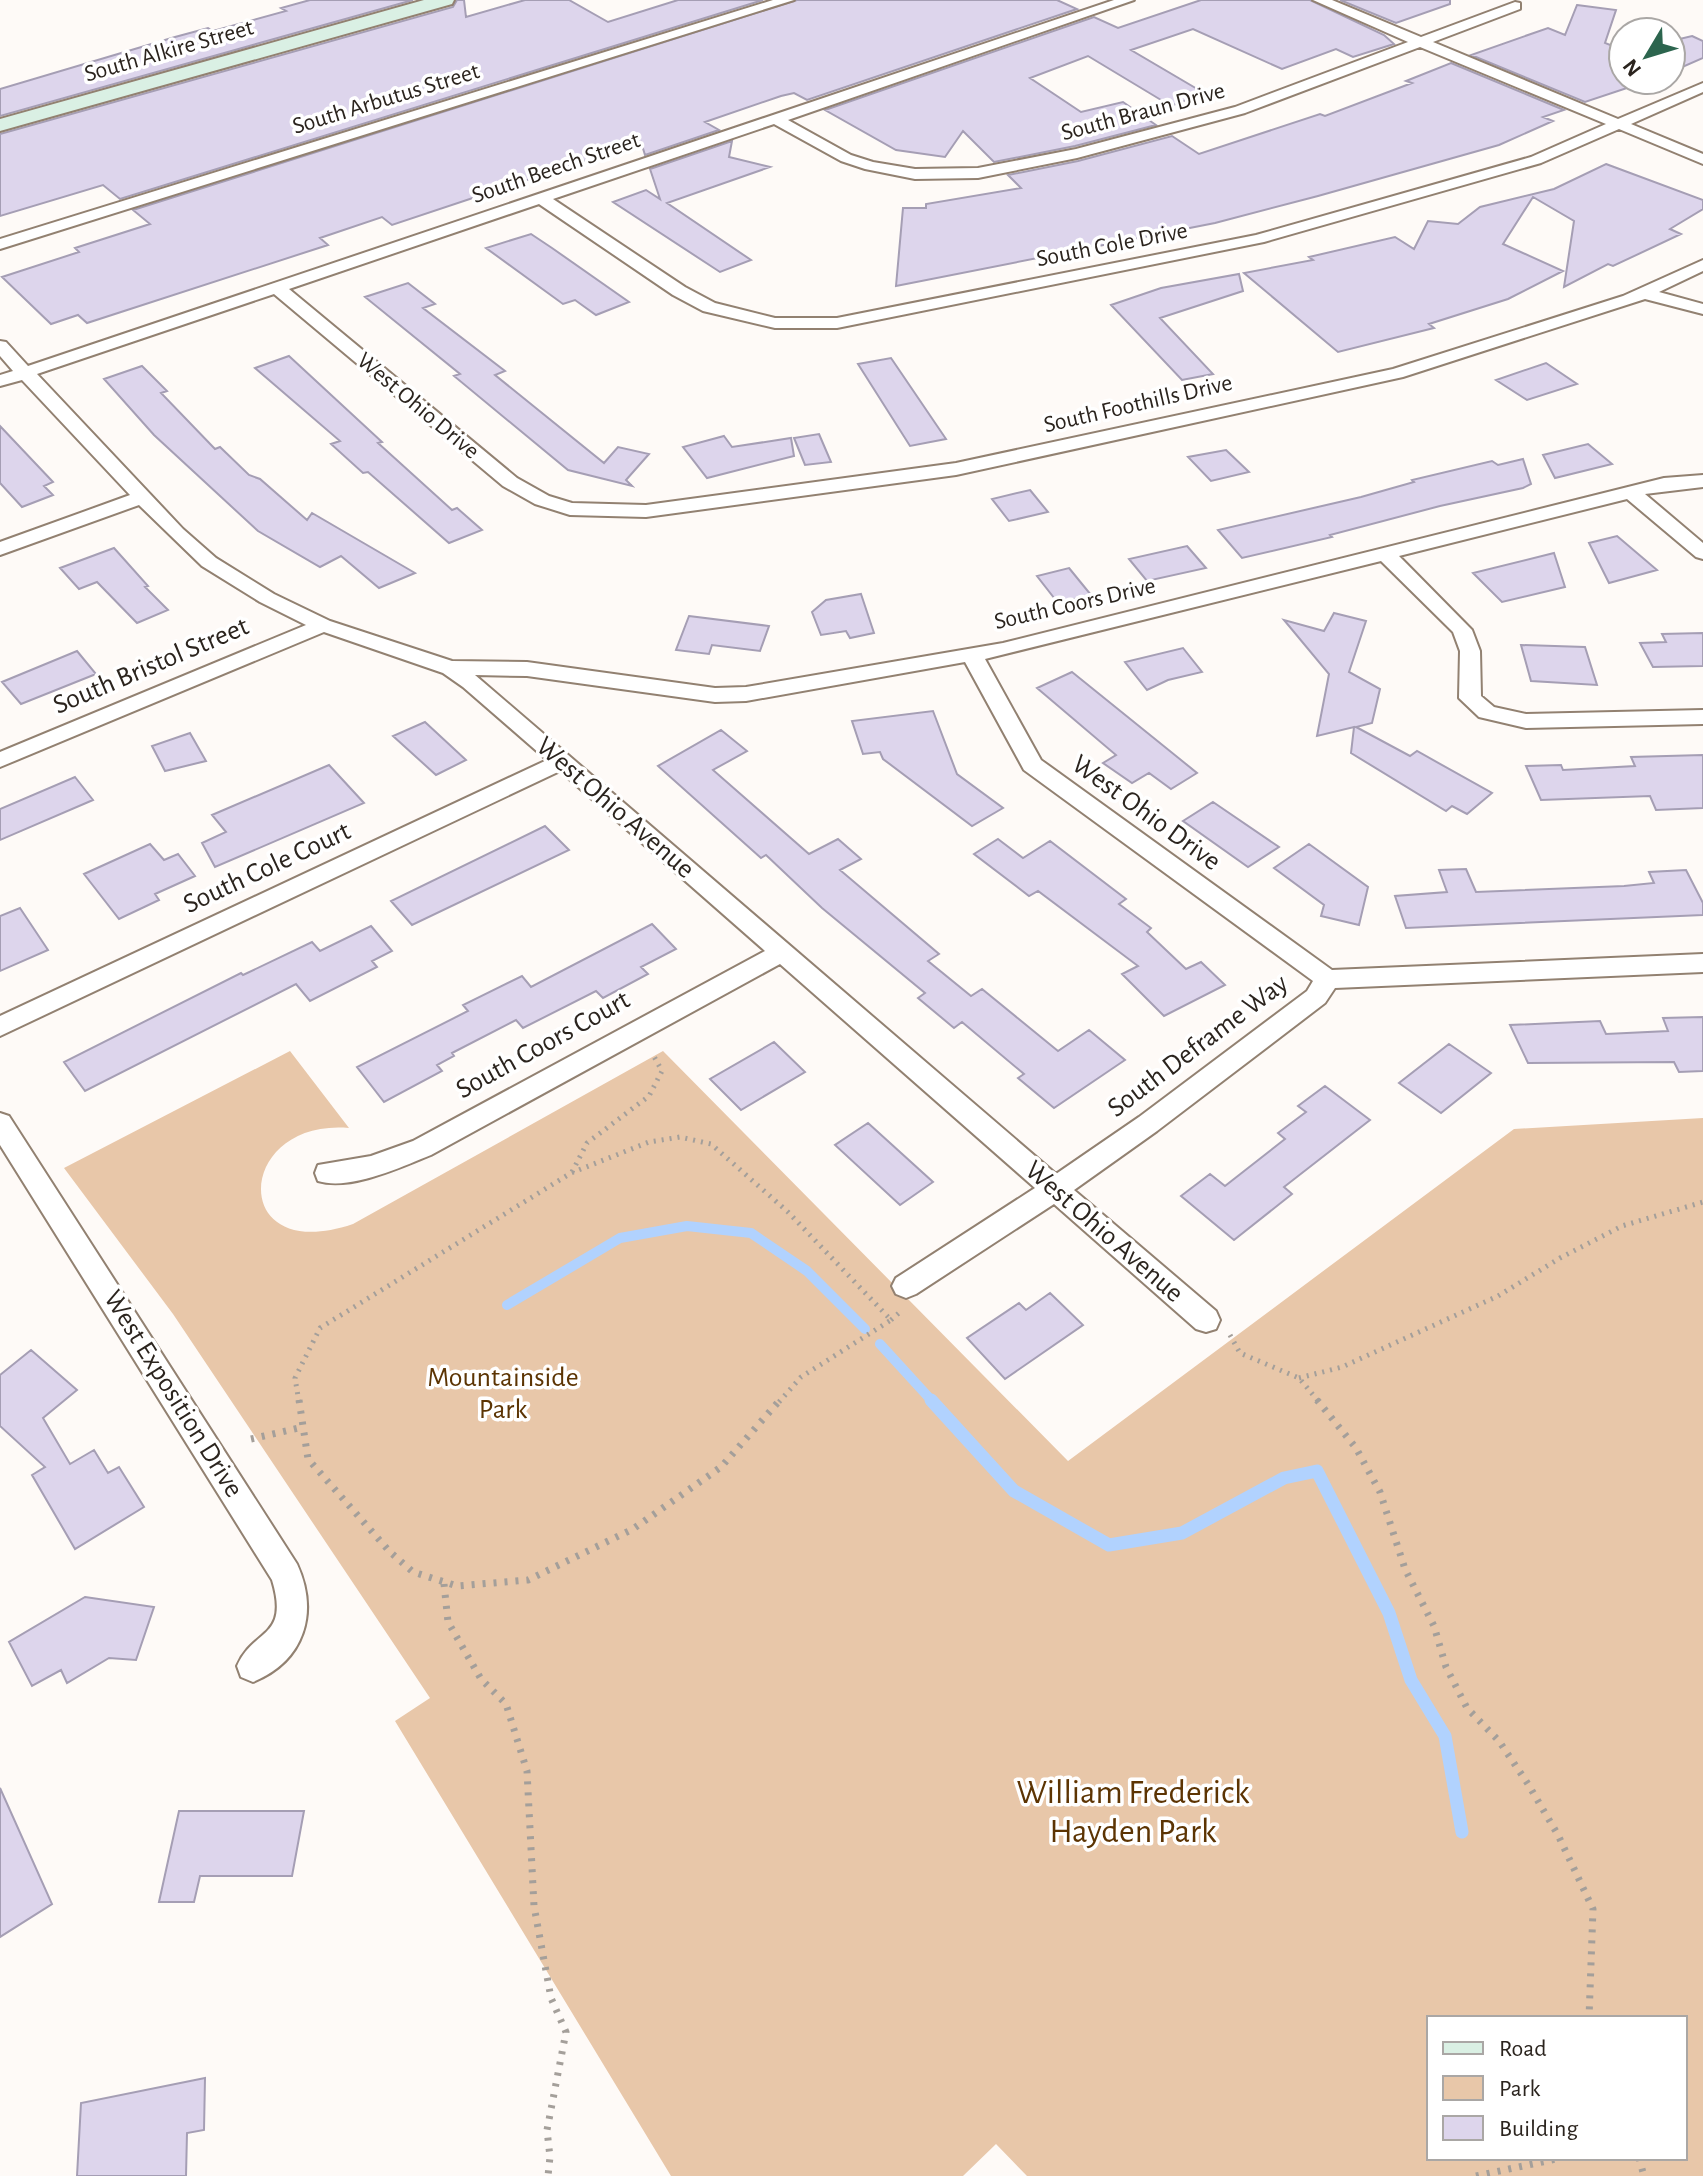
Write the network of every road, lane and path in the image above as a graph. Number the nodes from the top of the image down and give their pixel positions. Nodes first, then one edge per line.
1 (445, 0) edge
2 (787, 0) edge
3 (1127, 0) edge
4 (1320, 0) edge
5 (1515, 6) dead end
6 (1420, 42) junction
7 (1703, 87) edge
8 (776, 119) junction
9 (1618, 123) junction
10 (0, 125) edge
11 (1703, 159) edge
12 (541, 198) junction
13 (0, 244) edge
14 (1703, 265) edge
15 (276, 287) junction
16 (1647, 294) junction
17 (1703, 309) edge
18 (0, 346) edge
19 (25, 372) junction
20 (0, 381) edge
21 (1703, 481) edge
22 (1632, 493) junction
23 (142, 497) junction
24 (570, 509) joint
25 (0, 549) edge
26 (1385, 553) junction
27 (1703, 553) edge
28 (323, 625) junction
29 (972, 655) junction
30 (450, 668) junction
31 (1703, 717) edge
32 (0, 760) edge
33 (560, 762) junction
34 (781, 953) junction
35 (1703, 963) edge
36 (1328, 979) junction
37 (0, 1027) edge
38 (652, 1053) dead end
39 (0, 1123) edge
40 (328, 1173) dead end
41 (571, 1173) junction
42 (1054, 1189) junction
43 (1703, 1202) edge
44 (906, 1286) dead end
45 (1206, 1320) joint
46 (1299, 1378) junction
47 (303, 1427) junction
48 (251, 1439) dead end
49 (444, 1584) junction
50 (253, 1666) dead end
51 (1589, 2016) edge
52 (1552, 2160) edge
53 (548, 2176) edge
54 (1476, 2176) edge

1 - 10 street, South Alkire Street
2 - 13 street, South Arbutus Street
3 - 8 street, South Beech Street
4 - 6 street
5 - 6 street, South Braun Drive
6 - 8 street, South Braun Drive
6 - 9 street
7 - 9 street, South Cole Drive
8 - 12 street, South Beech Street
9 - 11 street
9 - 12 street, South Cole Drive
12 - 15 street, South Beech Street
14 - 16 street, South Foothills Drive
15 - 19 street, South Beech Street
15 - 24 street, West Ohio Drive
16 - 17 street
16 - 24 street, South Foothills Drive
18 - 19 street, West Ohio Avenue
19 - 20 street, South Beech Street
19 - 23 street, West Ohio Avenue
21 - 22 street, South Coors Drive
22 - 26 street, South Coors Drive
22 - 27 street
23 - 25 street
23 - 28 street, West Ohio Avenue
26 - 29 street, South Coors Drive
26 - 31 street
28 - 30 street, West Ohio Avenue
28 - 32 street, South Bristol Street
29 - 30 street, South Coors Drive
29 - 36 street, West Ohio Drive
30 - 33 street, West Ohio Avenue
33 - 34 street, West Ohio Avenue
33 - 37 street, South Cole Court
34 - 40 street, South Coors Court
34 - 42 street, West Ohio Avenue
35 - 36 street, South Deframe Way
36 - 42 street, South Deframe Way
38 - 41 path
39 - 50 street, West Exposition Drive
41 - 47 path
41 - 49 path
42 - 44 street, South Deframe Way
42 - 45 street, West Ohio Avenue
43 - 46 path
45 - 46 path
46 - 51 path
47 - 48 path
47 - 49 path
49 - 53 path
52 - 54 path

